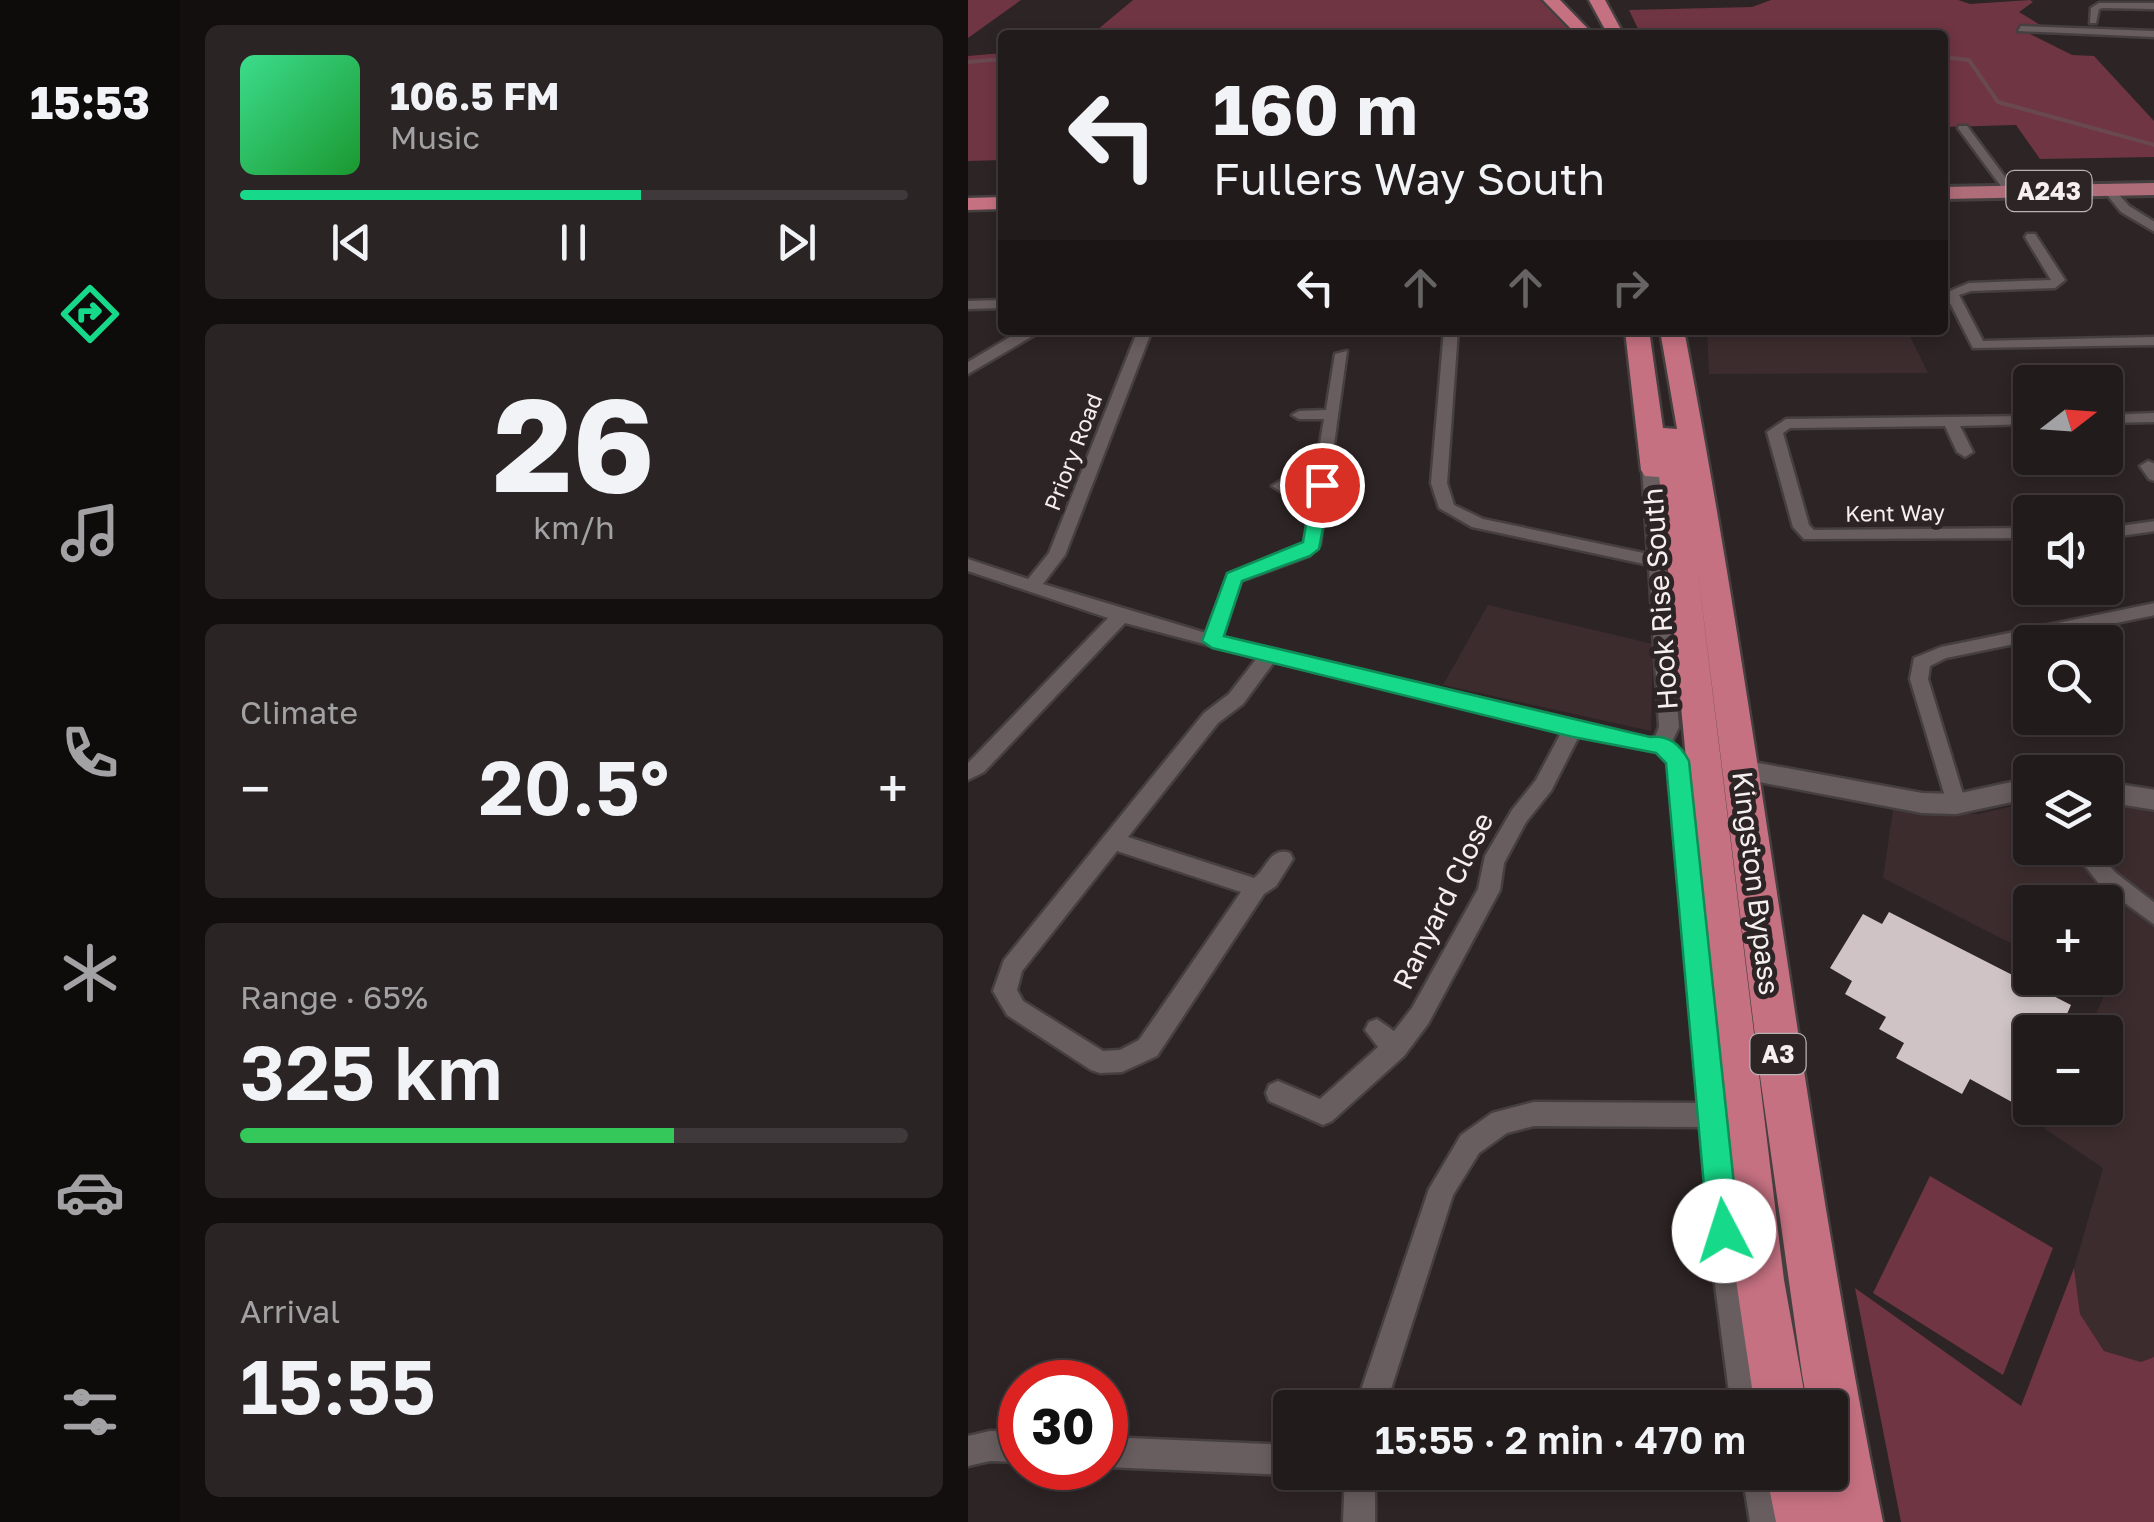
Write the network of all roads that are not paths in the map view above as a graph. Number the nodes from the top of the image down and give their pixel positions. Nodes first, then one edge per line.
1 (1551, 0) edge
2 (1566, 0) edge
3 (1582, 0) edge
4 (1597, 0) edge
5 (1615, 0) edge
6 (2154, 6) edge
7 (2093, 21) dead end
8 (2021, 29) dead end
9 (1595, 30) edge
10 (1597, 30) edge
11 (1599, 30) edge
12 (1601, 30) edge
13 (1630, 30) edge
14 (2154, 34) edge
15 (1962, 128) dead end
16 (2154, 189) edge
17 (2110, 190) junction
18 (2010, 192) junction
19 (1948, 193) edge
20 (968, 201) edge
21 (998, 201) edge
22 (2154, 228) edge
23 (2031, 237) dead end
24 (968, 304) edge
25 (998, 304) edge
26 (1025, 335) edge
27 (1143, 335) edge
28 (1450, 335) edge
29 (1691, 335) edge
30 (1660, 340) edge
31 (2154, 342) edge
32 (1322, 357) dead end
33 (968, 368) edge
34 (1332, 414) junction
35 (1299, 415) dead end
36 (2123, 418) edge
37 (2154, 418) edge
38 (2013, 420) edge
39 (1951, 422) junction
40 (1648, 439) junction
41 (1964, 452) dead end
42 (1322, 485) junction
43 (1280, 486) dead end
44 (2154, 526) edge
45 (2123, 531) edge
46 (2013, 533) edge
47 (1658, 562) junction
48 (968, 565) edge
49 (1715, 584) junction
50 (1033, 586) junction
51 (2154, 609) edge
52 (1120, 616) junction
53 (1212, 641) junction
54 (1692, 647) junction
55 (1270, 654) junction
56 (1573, 728) junction
57 (1662, 744) junction
58 (1742, 770) junction
59 (968, 772) edge
60 (2013, 792) edge
61 (2123, 795) edge
62 (2154, 800) edge
63 (1956, 804) junction
64 (1113, 840) junction
65 (1282, 859) dead end
66 (2095, 865) edge
67 (1256, 888) junction
68 (2154, 916) edge
69 (1377, 1030) dead end
70 (1396, 1048) junction
71 (1278, 1093) dead end
72 (1714, 1115) junction
73 (1376, 1390) edge
74 (1744, 1390) edge
75 (1778, 1390) edge
76 (998, 1446) edge
77 (968, 1449) edge
78 (1128, 1453) edge
79 (1273, 1459) edge
80 (1360, 1490) edge
81 (1760, 1490) edge
82 (1797, 1490) edge
83 (1359, 1522) edge
84 (1766, 1522) edge
85 (1803, 1522) edge
86 (1856, 1522) edge

1 - 9 highway
2 - 10 highway
3 - 11 highway
4 - 12 highway
5 - 13 highway
6 - 7 street
8 - 14 street
15 - 18 street
16 - 17 main road, A243
17 - 18 main road, A243
17 - 22 street
18 - 19 main road, A243
20 - 21 highway
23 - 31 street
24 - 25 street
26 - 33 street
27 - 50 street, Priory Road
28 - 47 street
29 - 49 highway
30 - 40 highway
30 - 49 highway, Kingston Bypass / A3
30 - 54 highway, Kingston Bypass / A3
32 - 34 street
34 - 35 street
34 - 42 street
36 - 37 street
38 - 39 street, Kent Way
39 - 41 street
39 - 46 street, Kent Way
40 - 47 street, Hook Rise South
40 - 54 highway
42 - 43 street
42 - 53 street
44 - 45 street
47 - 57 street, Hook Rise South
48 - 50 street
49 - 58 highway, Kingston Bypass / A3
50 - 52 street
51 - 63 street
52 - 53 street
52 - 59 street
53 - 55 street
54 - 75 highway, Kingston Bypass / A3
55 - 56 street
55 - 64 street
56 - 57 street
56 - 70 street, Ranyard Close
57 - 72 street, Hook Rise South
58 - 63 street
58 - 86 highway, Kingston Bypass / A3
60 - 63 street
61 - 62 street
64 - 67 street
64 - 67 street
65 - 67 street
66 - 68 street
69 - 70 street
70 - 71 street, Ranyard Close
72 - 73 street
72 - 74 street, Hook Rise South
76 - 77 street
78 - 79 street
80 - 83 street
81 - 84 street
82 - 85 highway

